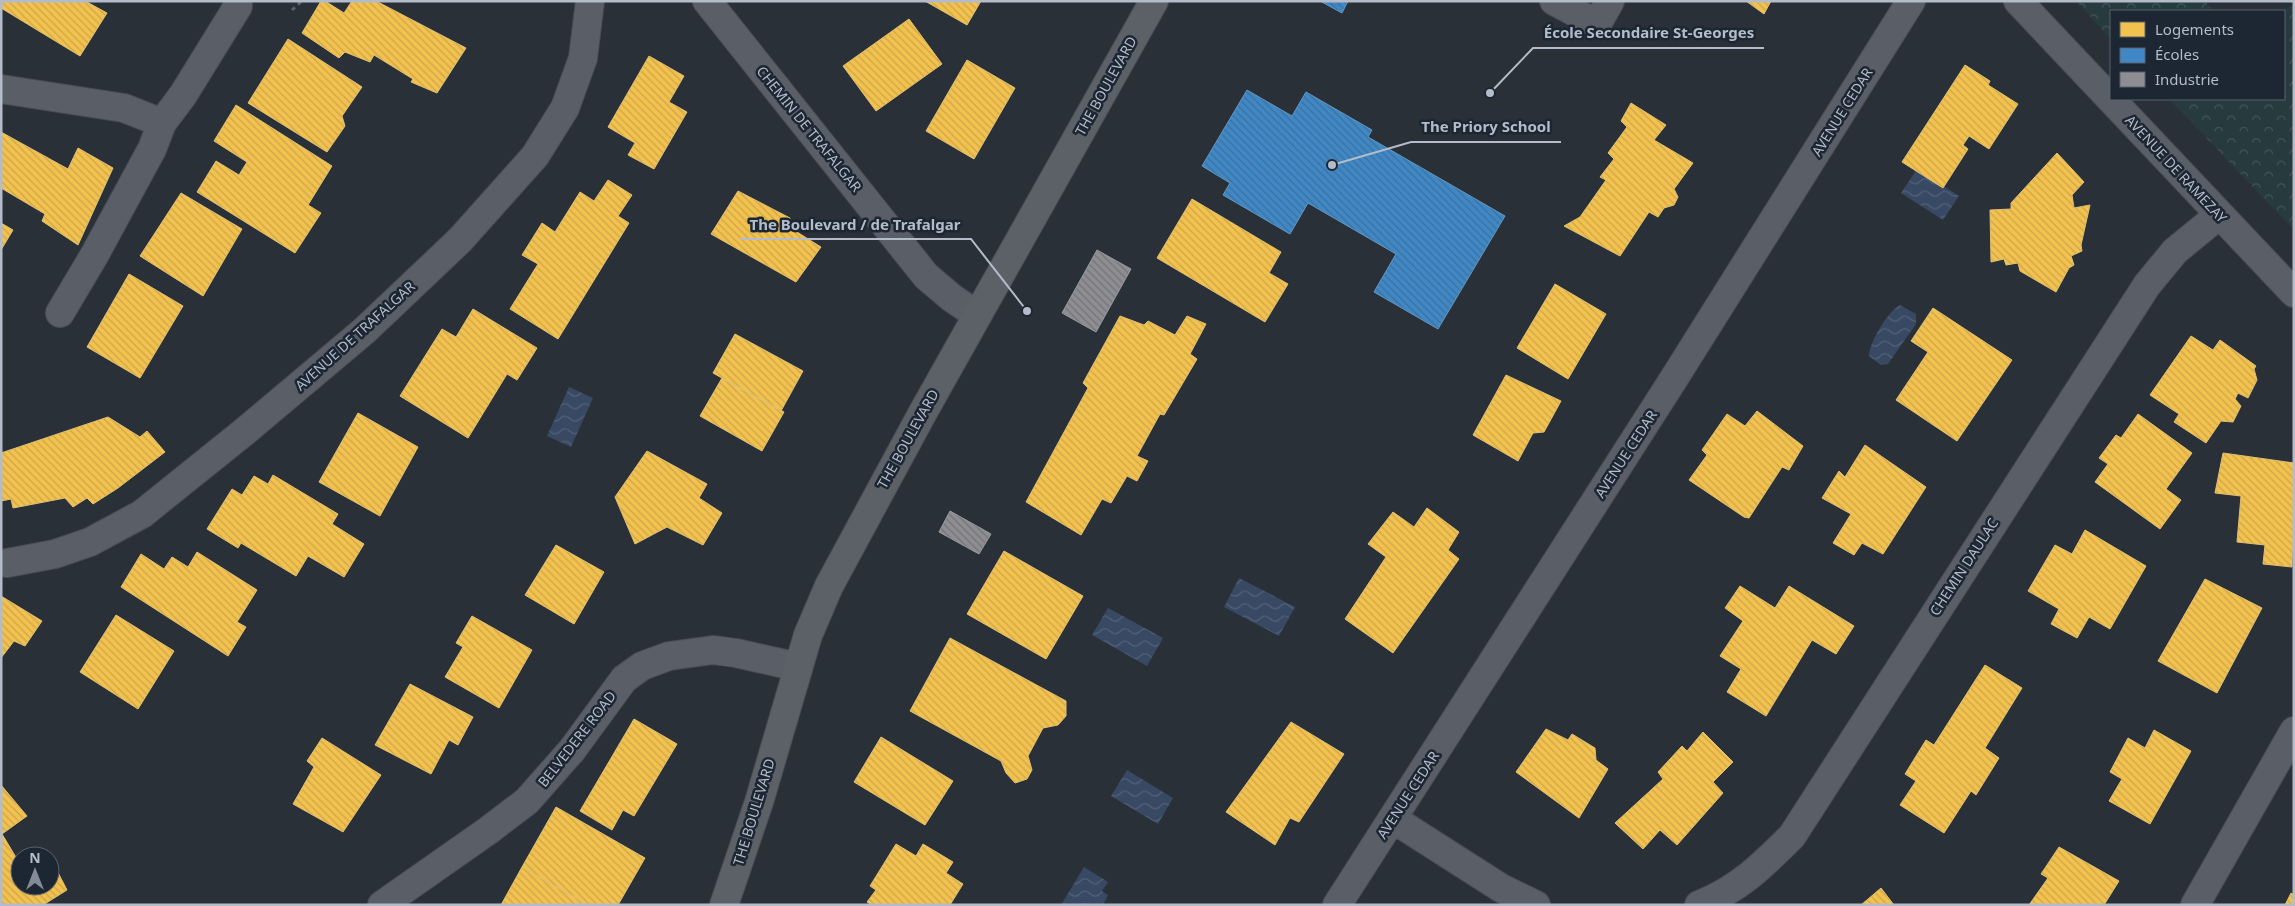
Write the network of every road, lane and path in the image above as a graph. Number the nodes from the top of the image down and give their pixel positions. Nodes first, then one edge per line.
1 (302, 1) edge
2 (590, 1) edge
3 (707, 1) edge
4 (1154, 1) edge
5 (1554, 1) edge
6 (1610, 1) edge
7 (1912, 1) edge
8 (2018, 1) edge
9 (238, 6) dead end
10 (292, 10) dead end
11 (1, 89) edge
12 (2110, 99) edge
13 (2111, 100) edge
14 (162, 123) junction
15 (2219, 215) junction
16 (2294, 293) edge
17 (60, 313) dead end
18 (977, 315) junction
19 (7, 563) dead end
20 (798, 667) junction
21 (2294, 731) edge
22 (1393, 819) junction
23 (382, 905) edge
24 (724, 905) edge
25 (1337, 905) edge
26 (1536, 905) edge
27 (1699, 905) edge
28 (2194, 905) edge

1 - 10 path
2 - 19 street, AVENUE DE TRAFALGAR
3 - 18 street, CHEMIN DE TRAFALGAR
4 - 18 main road, THE BOULEVARD
5 - 6 street
7 - 22 street, AVENUE CEDAR
8 - 12 street, AVENUE DE RAMEZAY
9 - 14 street
11 - 14 street
13 - 15 street, AVENUE DE RAMEZAY
14 - 17 street
15 - 16 street, AVENUE DE RAMEZAY
15 - 27 street, CHEMIN DAULAC
18 - 20 main road, THE BOULEVARD
20 - 23 street, BELVEDERE ROAD
20 - 24 main road, THE BOULEVARD
21 - 28 street
22 - 25 street, AVENUE CEDAR
22 - 26 street

